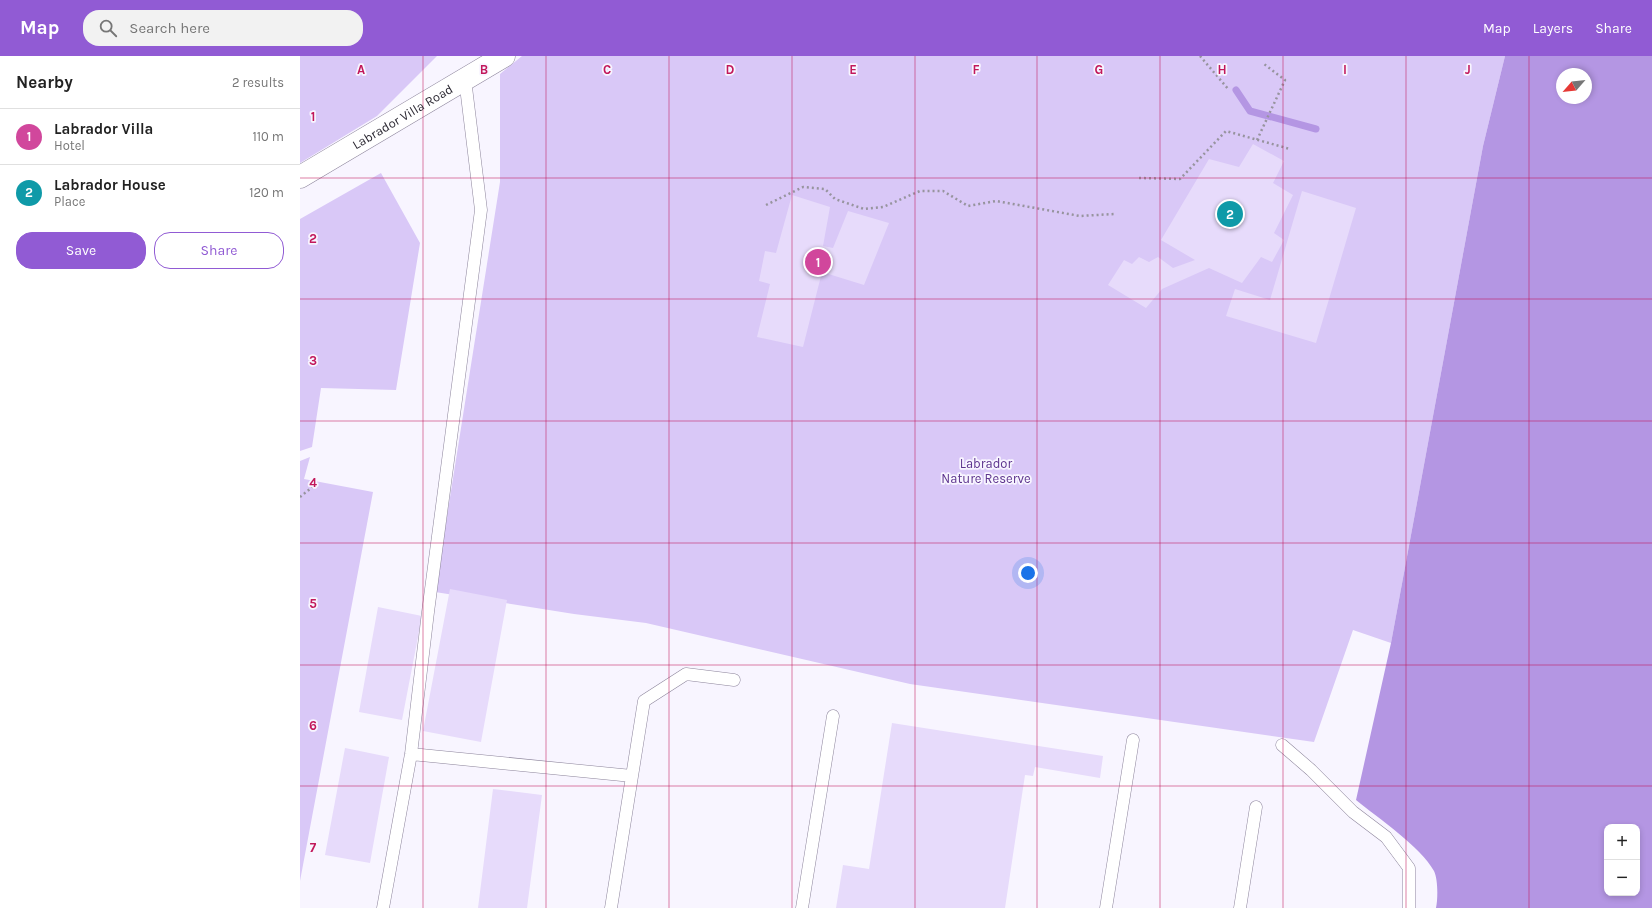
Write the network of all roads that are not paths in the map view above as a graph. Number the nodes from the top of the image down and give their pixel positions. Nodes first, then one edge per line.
1 (504, 56) edge
2 (465, 79) junction
3 (300, 177) edge
4 (734, 680) dead end
5 (833, 716) dead end
6 (1133, 740) dead end
7 (1282, 745) dead end
8 (411, 754) junction
9 (632, 776) junction
10 (1256, 807) dead end
11 (383, 908) edge
12 (611, 908) edge
13 (802, 908) edge
14 (1106, 908) edge
15 (1240, 908) edge
16 (1409, 908) edge

1 - 2 street, Labrador Villa Road
2 - 3 street, Labrador Villa Road
2 - 8 lane
4 - 9 lane
5 - 13 lane
6 - 14 lane
7 - 16 lane
8 - 9 lane
8 - 11 lane
9 - 12 lane
10 - 15 lane

